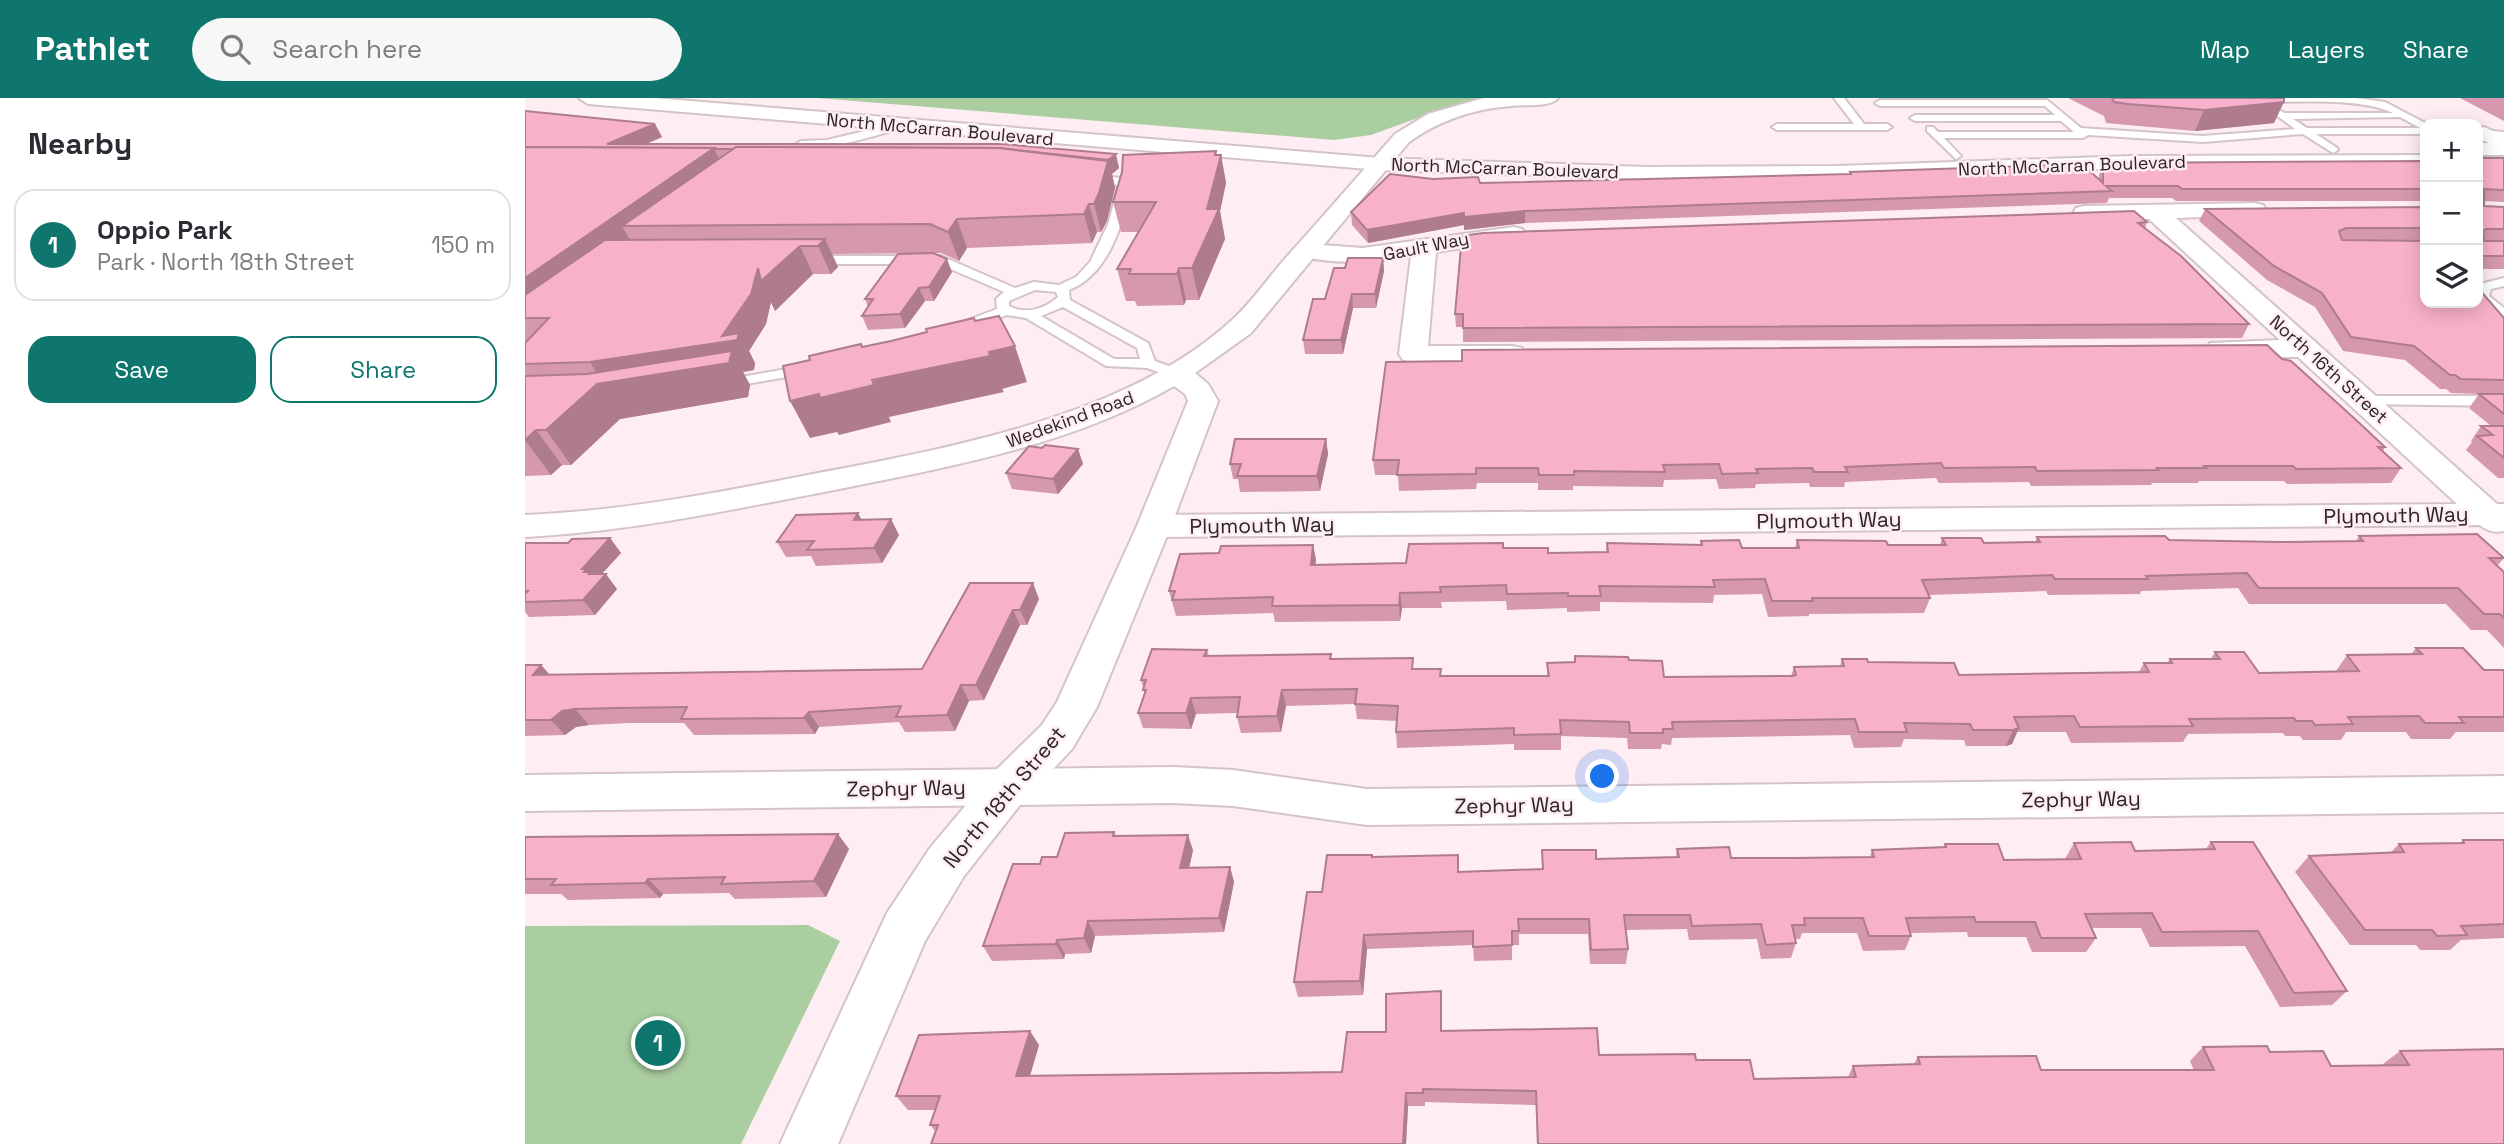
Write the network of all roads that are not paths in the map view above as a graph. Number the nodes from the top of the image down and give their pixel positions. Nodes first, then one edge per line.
1 (588, 98) edge
2 (723, 98) edge
3 (1549, 98) edge
4 (1839, 98) edge
5 (1878, 100) edge
6 (2281, 116) junction
7 (2406, 116) junction
8 (1915, 118) junction
9 (2064, 118) junction
10 (839, 120) junction
11 (903, 125) junction
12 (2420, 126) edge
13 (1777, 127) dead end
14 (1861, 127) junction
15 (1887, 127) dead end
16 (2420, 129) edge
17 (2079, 131) junction
18 (2303, 131) junction
19 (1937, 135) junction
20 (2486, 138) edge
21 (2504, 147) edge
22 (2420, 149) edge
23 (2333, 150) junction
24 (1956, 156) junction
25 (1384, 159) junction
26 (2483, 160) edge
27 (2504, 160) edge
28 (2420, 161) edge
29 (1070, 175) edge
30 (2278, 210) edge
31 (2154, 211) junction
32 (2063, 214) edge
33 (1542, 233) edge
34 (1425, 247) junction
35 (1308, 251) junction
36 (798, 261) edge
37 (2504, 282) edge
38 (1014, 292) junction
39 (1062, 296) junction
40 (1006, 311) junction
41 (1028, 314) junction
42 (2504, 315) edge
43 (1120, 334) junction
44 (940, 335) edge
45 (2305, 348) junction
46 (1087, 349) junction
47 (2194, 349) edge
48 (1538, 354) edge
49 (829, 366) edge
50 (1163, 369) junction
51 (708, 387) edge
52 (2364, 401) junction
53 (2504, 401) edge
54 (2499, 519) edge
55 (525, 526) edge
56 (1154, 526) junction
57 (1008, 787) junction
58 (525, 793) edge
59 (2504, 794) edge
60 (809, 1144) edge

1 - 10 street, North McCarran Boulevard
2 - 25 street, North McCarran Boulevard
3 - 25 street, Wedekind Road
4 - 14 lane
5 - 8 lane
5 - 9 lane
6 - 7 lane
6 - 7 lane
6 - 18 lane
7 - 12 lane
8 - 9 lane
8 - 19 lane
9 - 17 lane
10 - 11 street, North McCarran Boulevard
10 - 11 lane
11 - 25 street, North McCarran Boulevard
13 - 14 lane
14 - 15 lane
16 - 18 lane
17 - 18 lane
17 - 19 lane
18 - 23 lane
19 - 24 lane
20 - 21 street
22 - 23 street, North McCarran Boulevard
23 - 24 street, North McCarran Boulevard
24 - 25 street, North McCarran Boulevard
25 - 28 street, North McCarran Boulevard
25 - 35 street, Wedekind Road
26 - 27 street
29 - 39 lane
30 - 31 street
31 - 32 street
31 - 45 street, North 16th Street
33 - 34 street, Gault Way
34 - 35 street, Gault Way
34 - 48 street
35 - 50 street, Wedekind Road
36 - 38 lane
37 - 42 lane
38 - 39 lane
38 - 40 lane
39 - 41 lane
39 - 43 lane
40 - 41 lane
40 - 44 lane
41 - 46 lane
43 - 46 lane
43 - 50 lane
45 - 47 street
45 - 52 street, North 16th Street
46 - 50 lane
49 - 51 lane
50 - 55 street, Wedekind Road
50 - 56 street, North 18th Street
52 - 53 lane
52 - 54 street, North 16th Street
54 - 56 street, Plymouth Way
56 - 57 street, North 18th Street
57 - 58 street, Zephyr Way
57 - 59 street, Zephyr Way
57 - 60 street, North 18th Street

